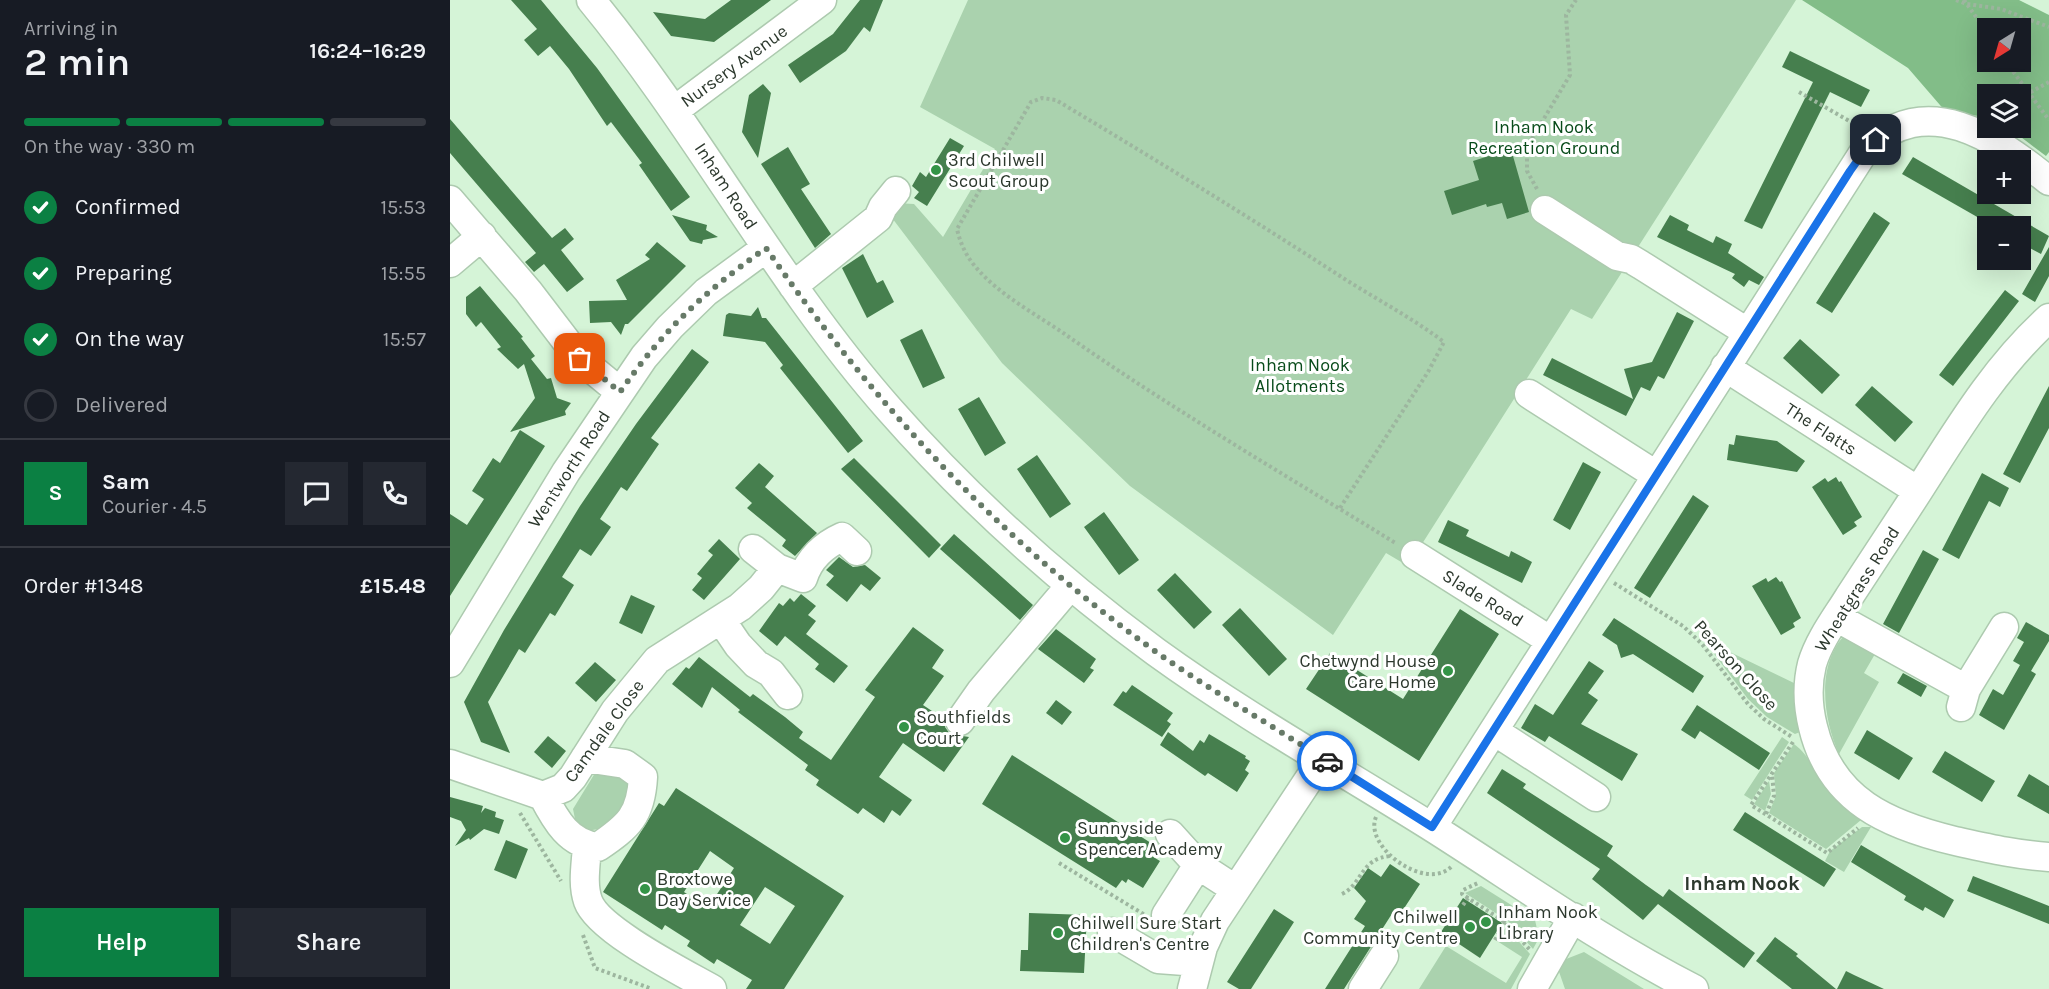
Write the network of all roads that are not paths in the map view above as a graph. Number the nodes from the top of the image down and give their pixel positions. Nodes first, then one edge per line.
1 (591, 0) edge
2 (822, 0) edge
3 (675, 110) junction
4 (2049, 180) edge
5 (896, 190) dead end
6 (450, 200) edge
7 (1545, 202) road end
8 (482, 236) junction
9 (766, 248) junction
10 (450, 263) edge
11 (793, 286) junction
12 (2049, 318) edge
13 (1747, 332) junction
14 (1725, 368) junction
15 (620, 392) junction
16 (1529, 394) dead end
17 (1656, 475) junction
18 (1918, 491) junction
19 (753, 549) dead end
20 (857, 551) dead end
21 (1415, 555) road end
22 (777, 568) junction
23 (1070, 586) junction
24 (1836, 617) junction
25 (721, 620) junction
26 (2004, 627) dead end
27 (1551, 641) junction
28 (450, 663) edge
29 (788, 695) dead end
30 (960, 721) dead end
31 (1494, 731) junction
32 (585, 758) junction
33 (1323, 758) junction
34 (450, 764) edge
35 (543, 796) junction
36 (1596, 797) dead end
37 (1432, 827) junction
38 (1170, 834) dead end
39 (587, 846) junction
40 (2049, 857) edge
41 (1198, 865) junction
42 (1235, 889) junction
43 (1166, 915) road end
44 (1573, 917) junction
45 (1112, 932) dead end
46 (1198, 962) junction
47 (1538, 978) edge
48 (712, 989) edge
49 (1192, 989) edge
50 (1694, 989) edge

1 - 3 street, Inham Road
2 - 3 street, Nursery Avenue
3 - 9 street, Inham Road
4 - 13 street
5 - 11 street
6 - 8 street
7 - 13 street
8 - 10 street
8 - 15 street
9 - 11 street, Inham Road
9 - 15 street, Wentworth Road
11 - 23 street, Inham Road
12 - 18 street, Wheatgrass Road
13 - 14 street
14 - 17 street
14 - 18 street, The Flatts
15 - 28 street, Wentworth Road
16 - 17 street
17 - 27 street
18 - 24 street, Wheatgrass Road
19 - 22 street
20 - 22 street
21 - 27 street, Slade Road
22 - 25 street, Camdale Close
23 - 30 street
23 - 33 street, Inham Road
24 - 26 street
24 - 40 street, Wheatgrass Road
25 - 29 street
25 - 32 street, Camdale Close
27 - 31 street
31 - 36 street
31 - 37 street
32 - 35 street, Camdale Close
32 - 39 street
33 - 37 street, Inham Road
33 - 42 street
34 - 35 street
35 - 39 street
37 - 44 street, Inham Road
38 - 41 street
39 - 48 street
41 - 42 street
41 - 43 street
42 - 46 street
44 - 47 street
44 - 50 street, Inham Road
45 - 46 street
46 - 49 street

